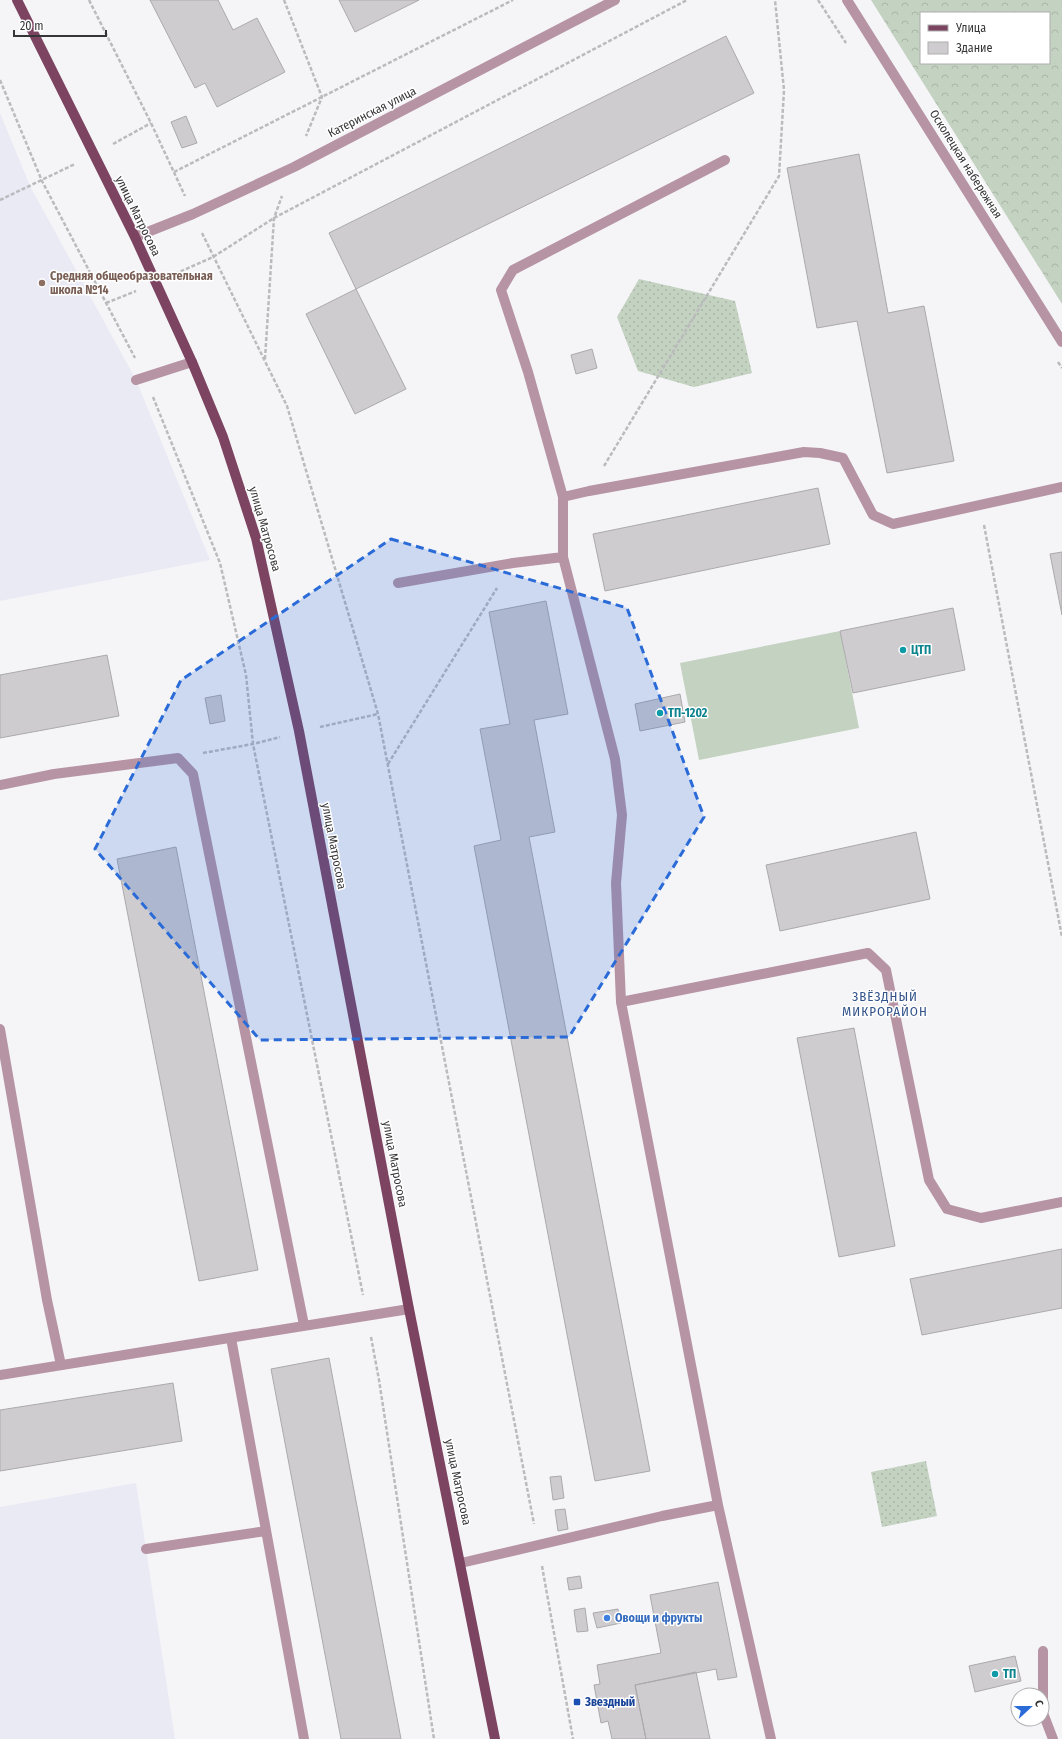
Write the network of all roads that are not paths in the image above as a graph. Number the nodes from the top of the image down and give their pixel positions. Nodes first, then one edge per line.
1 (17, 0) edge
2 (615, 0) edge
3 (847, 0) edge
4 (725, 160) dead end
5 (135, 237) junction
6 (1062, 342) edge
7 (192, 362) junction
8 (141, 378) road end
9 (1062, 487) edge
10 (563, 498) junction
11 (563, 557) junction
12 (398, 583) dead end
13 (0, 785) edge
14 (621, 1002) junction
15 (0, 1029) edge
16 (1062, 1202) edge
17 (409, 1309) junction
18 (304, 1325) junction
19 (231, 1338) junction
20 (61, 1364) junction
21 (0, 1375) edge
22 (718, 1505) junction
23 (266, 1531) junction
24 (146, 1549) dead end
25 (461, 1563) junction
26 (1043, 1651) dead end
27 (304, 1739) edge
28 (495, 1739) edge
29 (771, 1739) edge
30 (1053, 1739) edge

1 - 5 main road, улица Матросова
2 - 5 street, Катеринская улица
3 - 6 street, Осколецкая набережная
4 - 10 street
5 - 7 main road, улица Матросова
7 - 8 street
7 - 17 main road, улица Матросова
9 - 10 street
10 - 11 street
11 - 12 street
11 - 14 street
13 - 18 street
14 - 16 street
14 - 22 street
15 - 20 street
17 - 18 street
17 - 25 main road, улица Матросова
18 - 19 street
19 - 20 street
19 - 23 street
20 - 21 street
22 - 25 street
22 - 29 street
23 - 24 street
23 - 27 street
25 - 28 main road, улица Матросова
26 - 30 street

